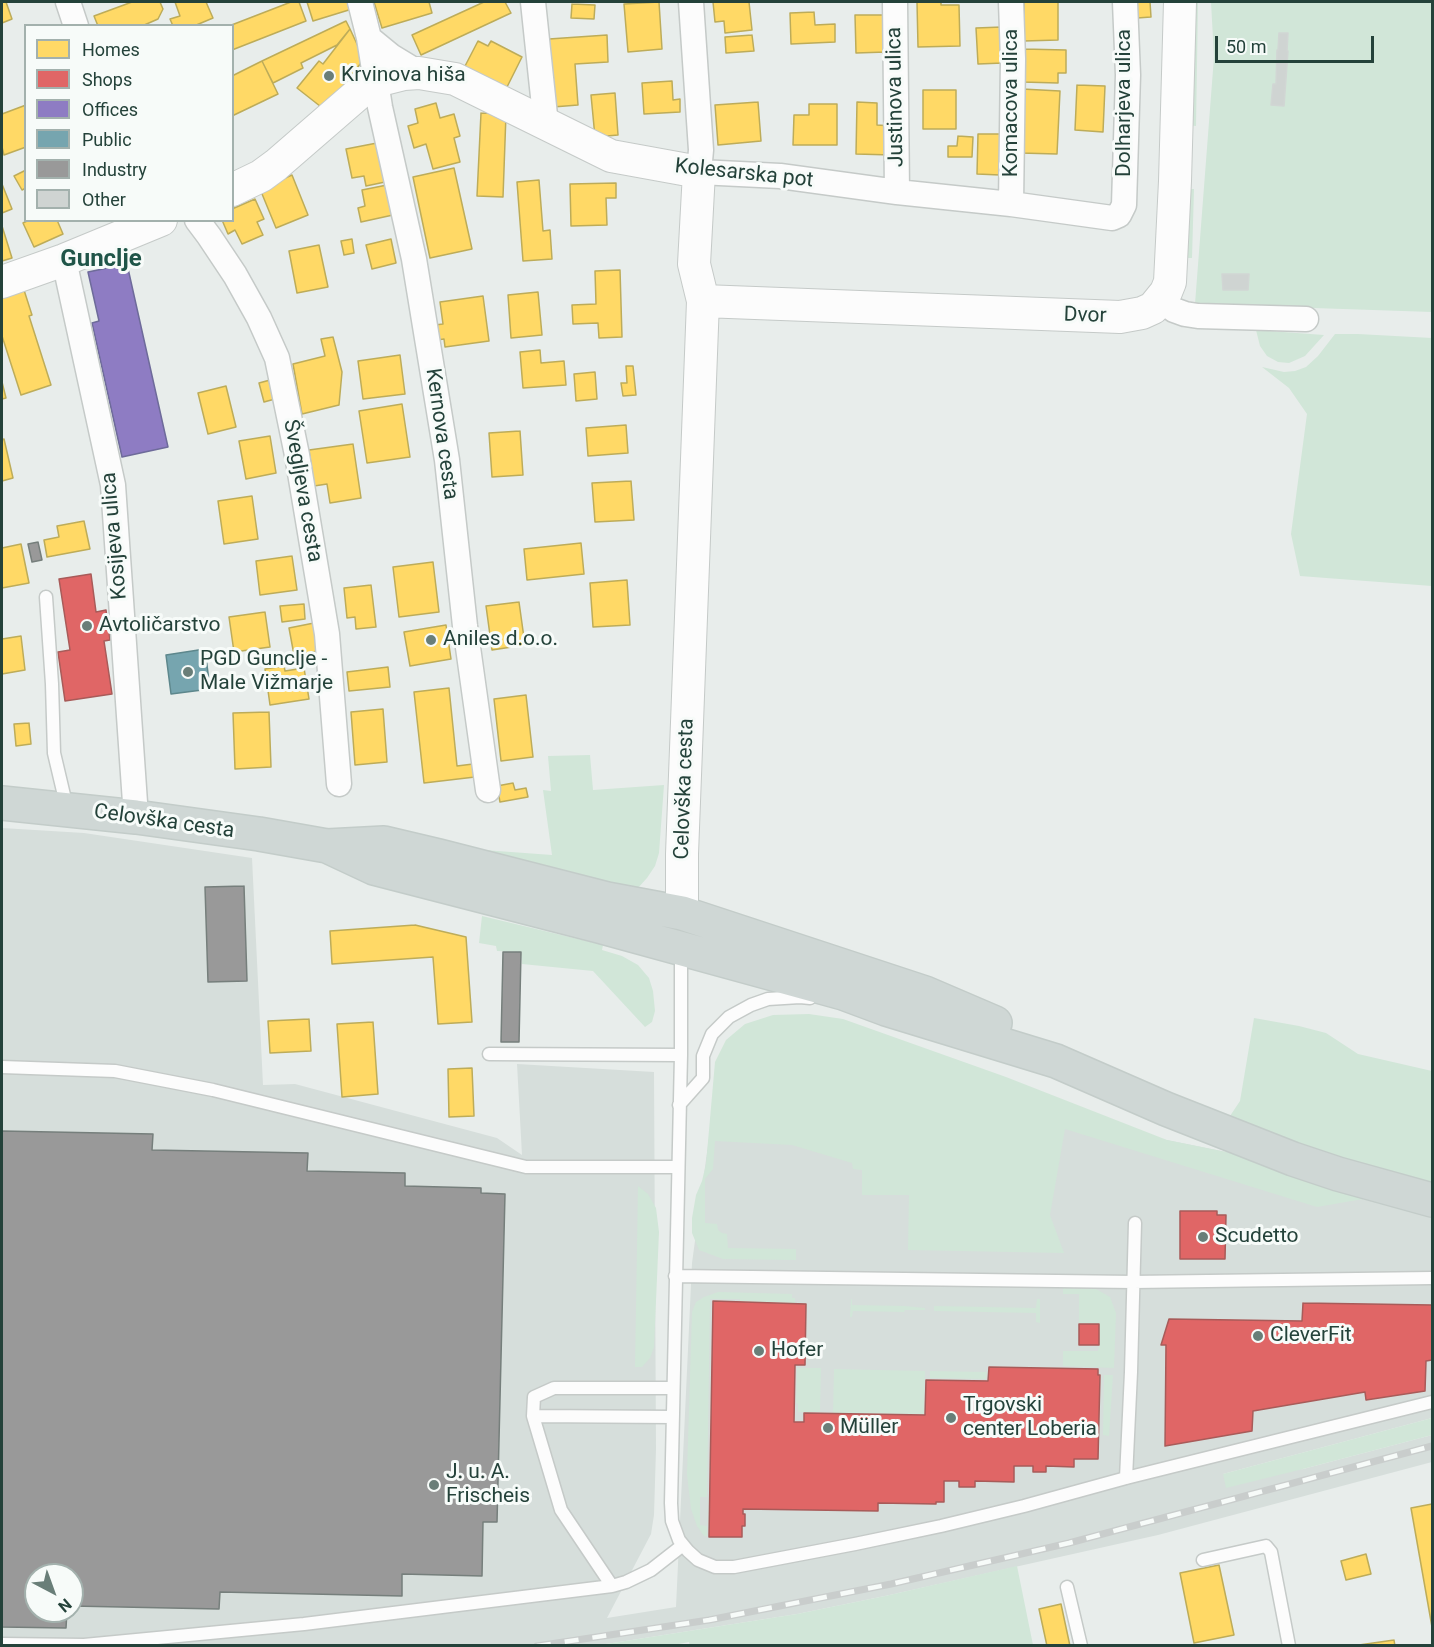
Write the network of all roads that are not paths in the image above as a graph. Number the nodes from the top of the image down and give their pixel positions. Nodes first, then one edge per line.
1 (68, 2) edge
2 (360, 2) edge
3 (533, 2) edge
4 (691, 2) edge
5 (895, 2) edge
6 (1011, 2) edge
7 (1125, 2) edge
8 (1180, 2) edge
9 (75, 24) edge
10 (369, 38) junction
11 (419, 73) junction
12 (376, 81) junction
13 (546, 125) junction
14 (699, 172) junction
15 (234, 189) edge
16 (897, 192) junction
17 (1011, 204) junction
18 (1125, 205) joint
19 (158, 222) edge
20 (198, 222) edge
21 (64, 260) junction
22 (2, 282) edge
23 (1161, 300) junction
24 (704, 301) junction
25 (1306, 319) dead end
26 (46, 597) dead end
27 (339, 784) dead end
28 (489, 790) dead end
29 (2, 803) edge
30 (67, 809) junction
31 (136, 817) junction
32 (327, 846) junction
33 (682, 913) junction
34 (681, 948) junction
35 (818, 1000) dead end
36 (847, 1007) dead end
37 (886, 1009) junction
38 (489, 1054) dead end
39 (681, 1055) junction
40 (1056, 1061) junction
41 (2, 1067) edge
42 (679, 1105) junction
43 (677, 1167) junction
44 (1432, 1200) edge
45 (1135, 1223) dead end
46 (675, 1276) junction
47 (1432, 1278) edge
48 (1133, 1282) junction
49 (673, 1388) junction
50 (1432, 1402) edge
51 (533, 1416) junction
52 (673, 1417) junction
53 (1125, 1478) junction
54 (683, 1545) junction
55 (1203, 1560) dead end
56 (612, 1586) junction
57 (1066, 1587) dead end
58 (2, 1644) edge
59 (1081, 1646) edge
60 (1289, 1646) edge

1 - 9 street
2 - 10 street, Kernova cesta
3 - 13 street
4 - 14 street
5 - 16 street, Justinova ulica
6 - 17 street, Komacova ulica
7 - 18 street, Dolharjeva ulica
8 - 23 street
10 - 11 street
10 - 12 street, Kernova cesta
11 - 12 street, Kolesarska pot
11 - 13 street, Kolesarska pot
12 - 15 street
12 - 28 street, Kernova cesta
13 - 14 street, Kolesarska pot
14 - 16 street, Kolesarska pot
14 - 24 street, Celovška cesta
16 - 17 street, Kolesarska pot
17 - 18 street, Kolesarska pot
19 - 21 street
20 - 27 street, Švegljeva cesta
21 - 22 street
21 - 31 street, Kosijeva ulica
23 - 24 street, Dvor
23 - 25 street
24 - 33 street, Celovška cesta
26 - 30 lane
29 - 30 main road, Celovška cesta
30 - 31 main road, Celovška cesta
31 - 32 main road, Celovška cesta
32 - 33 main road, Celovška cesta
32 - 34 main road, Celovška cesta
33 - 34 main road
33 - 40 main road
34 - 37 main road, Celovška cesta
34 - 39 lane
35 - 42 lane
36 - 37 lane
37 - 40 main road, Celovška cesta
38 - 39 lane
39 - 42 lane
40 - 44 main road
41 - 43 lane
42 - 43 lane
43 - 46 lane
45 - 48 lane
46 - 48 lane
46 - 49 lane
47 - 48 lane
48 - 53 lane
49 - 51 lane
49 - 52 lane
50 - 53 lane
51 - 52 lane
51 - 56 lane
52 - 54 lane
53 - 54 lane
54 - 56 lane
55 - 60 lane
56 - 58 lane
57 - 59 lane

